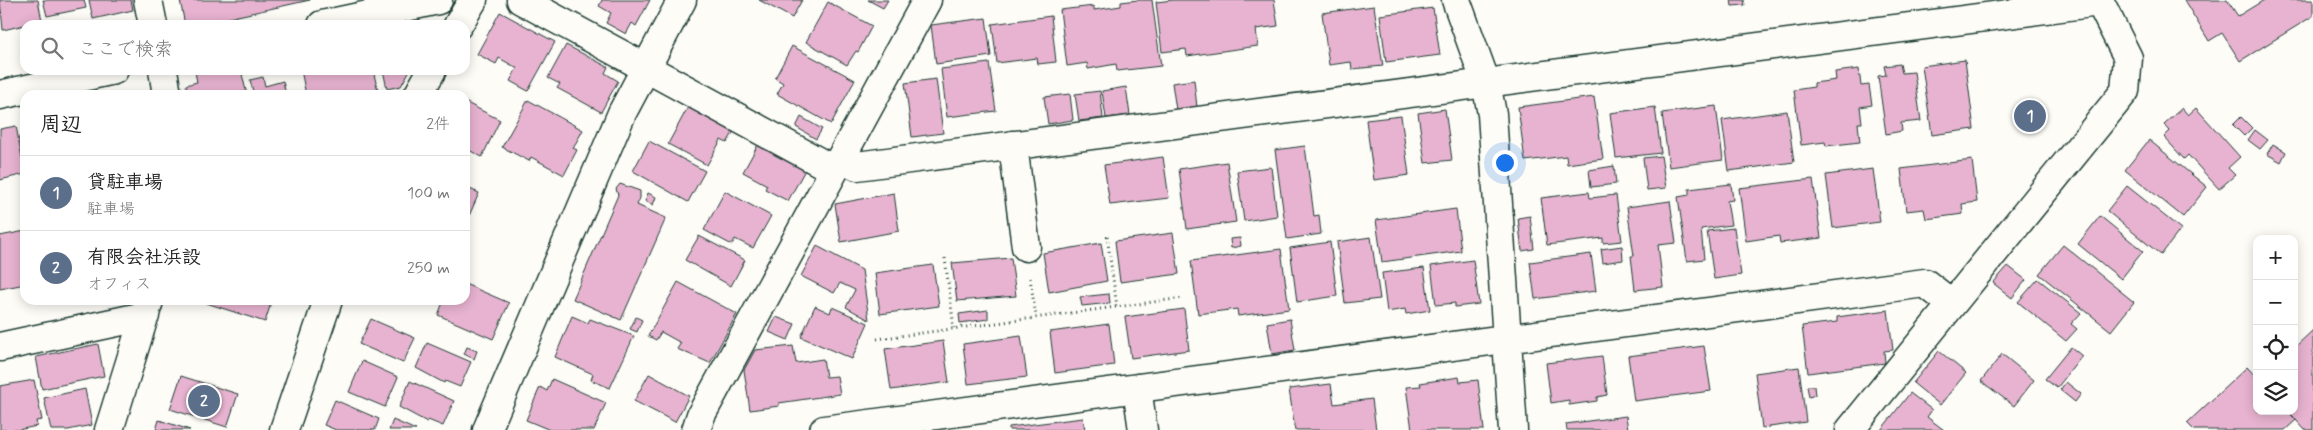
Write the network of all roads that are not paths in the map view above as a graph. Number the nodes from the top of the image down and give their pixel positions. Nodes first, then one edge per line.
1 (148, 0) edge
2 (438, 0) edge
3 (521, 0) edge
4 (682, 0) edge
5 (927, 0) edge
6 (1456, 0) edge
7 (2099, 1) edge
8 (153, 20) edge
9 (345, 20) edge
10 (646, 68) junction
11 (91, 75) edge
12 (164, 75) edge
13 (429, 75) edge
14 (1486, 83) junction
15 (23, 90) edge
16 (166, 90) edge
17 (421, 90) edge
18 (20, 91) edge
19 (0, 95) edge
20 (1013, 146) junction
21 (837, 164) junction
22 (1026, 247) road end
23 (1952, 304) junction
24 (326, 305) edge
25 (147, 308) edge
26 (1507, 338) junction
27 (0, 347) edge
28 (1137, 388) junction
29 (109, 430) edge
30 (284, 430) edge
31 (487, 430) edge
32 (696, 430) edge
33 (824, 430) edge
34 (1143, 430) edge
35 (1513, 430) edge
36 (1850, 430) edge

1 - 8 street
2 - 9 street
3 - 10 street
4 - 10 street
5 - 21 street
6 - 14 street
7 - 14 street
7 - 23 street
10 - 21 street
10 - 31 street
11 - 15 street
12 - 16 street
13 - 17 street
14 - 20 street
14 - 26 street
18 - 19 street
20 - 21 street
20 - 22 street
21 - 32 street
23 - 26 street
23 - 36 street
24 - 30 street
25 - 27 street
25 - 29 street
26 - 28 street
26 - 35 street
28 - 33 street
28 - 34 street

